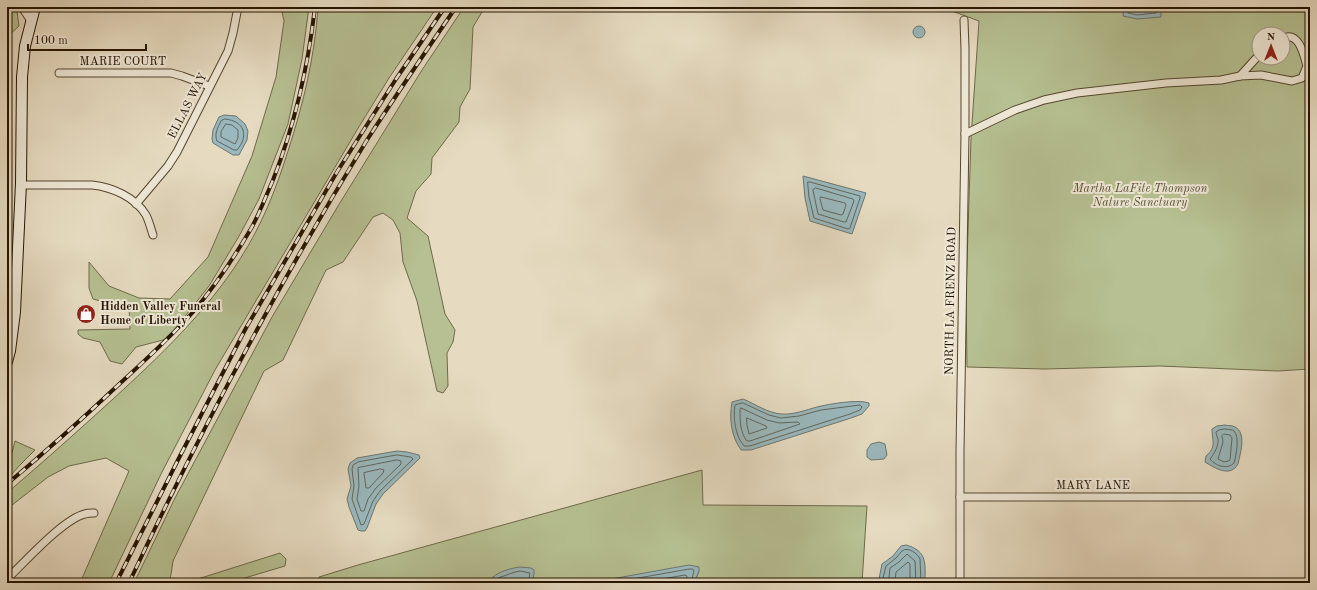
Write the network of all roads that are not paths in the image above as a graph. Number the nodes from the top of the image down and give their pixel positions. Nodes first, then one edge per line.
1 (22, 7) edge
2 (35, 7) edge
3 (238, 7) edge
4 (964, 20) dead end
5 (31, 21) junction
6 (1291, 37) edge
7 (1251, 64) edge
8 (59, 73) dead end
9 (1240, 76) junction
10 (209, 86) junction
11 (965, 134) junction
12 (21, 185) junction
13 (136, 204) junction
14 (153, 235) dead end
15 (7, 362) edge
16 (960, 497) junction
17 (1227, 497) dead end
18 (94, 513) dead end
19 (7, 579) edge
20 (960, 583) edge

1 - 5 street
2 - 5 main road
3 - 10 street, ELLAS WAY
4 - 11 street, NORTH LA FRENZ ROAD
5 - 12 main road
6 - 9 street
7 - 9 street
8 - 10 street, MARIE COURT
9 - 11 street
10 - 13 street, ELLAS WAY
11 - 16 street, NORTH LA FRENZ ROAD
12 - 13 street
12 - 15 main road
13 - 14 street
16 - 17 street, MARY LANE
16 - 20 street, NORTH LA FRENZ ROAD
18 - 19 street

